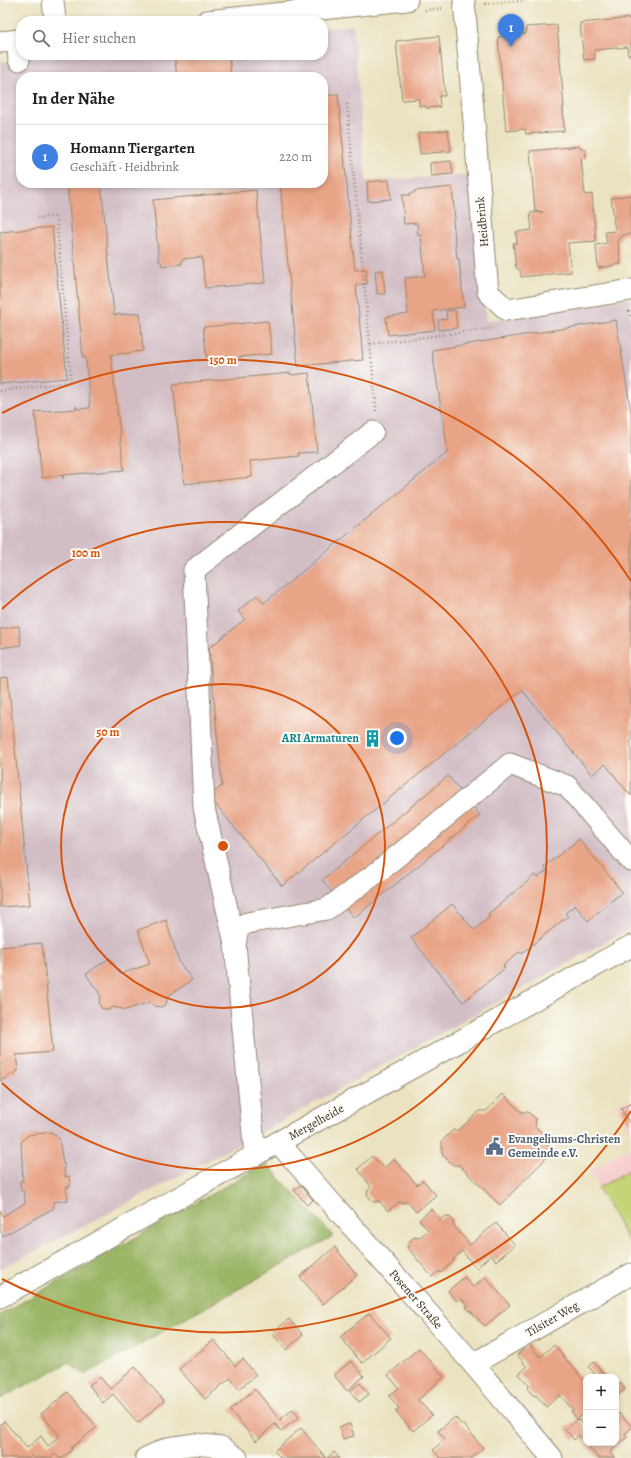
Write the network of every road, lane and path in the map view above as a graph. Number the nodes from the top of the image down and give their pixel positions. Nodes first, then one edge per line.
1 (53, 0) edge
2 (407, 0) edge
3 (464, 0) edge
4 (55, 16) edge
5 (255, 16) edge
6 (347, 104) dead end
7 (35, 218) dead end
8 (631, 290) edge
9 (621, 311) dead end
10 (631, 318) edge
11 (496, 328) dead end
12 (370, 344) junction
13 (0, 391) edge
14 (373, 432) joint
15 (631, 861) edge
16 (234, 944) junction
17 (631, 946) edge
18 (278, 1142) junction
19 (256, 1155) junction
20 (631, 1274) edge
21 (0, 1297) edge
22 (473, 1364) junction
23 (146, 1458) edge
24 (237, 1458) edge
25 (552, 1458) edge

1 - 4 street
2 - 5 street
3 - 8 street, Heidbrink
6 - 12 path
7 - 13 path
9 - 10 path
11 - 12 path
12 - 14 path
14 - 16 street
15 - 16 street
16 - 19 street
17 - 18 street, Mergelheide
18 - 19 street, Mergelheide
18 - 22 street, Posener Straße
19 - 21 street, Mergelheide
20 - 22 street, Tilsiter Weg
22 - 25 street, Posener Straße
23 - 24 street

